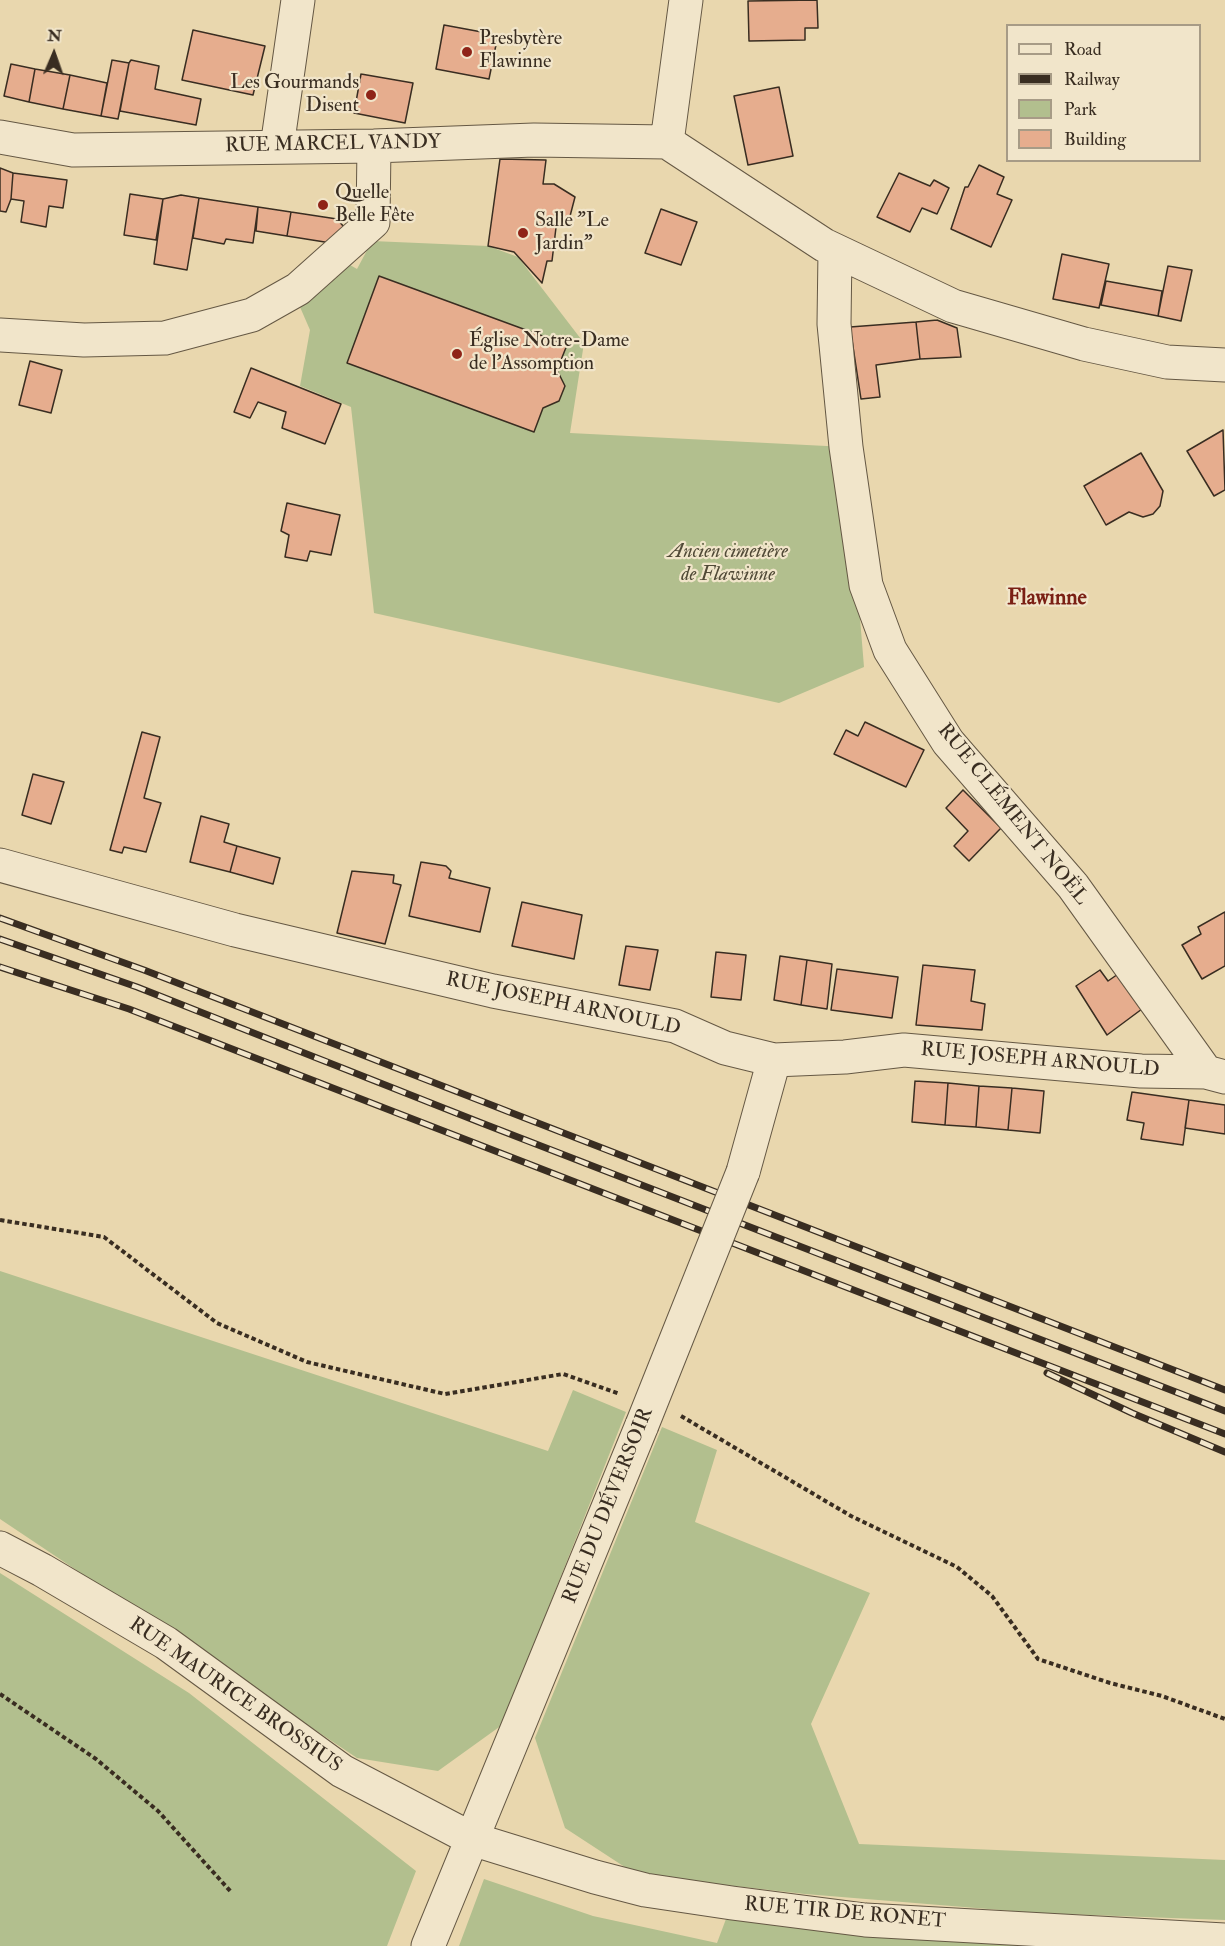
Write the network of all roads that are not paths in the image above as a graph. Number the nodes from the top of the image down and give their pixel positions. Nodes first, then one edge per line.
1 (298, 0) edge
2 (686, 0) edge
3 (0, 137) edge
4 (667, 142) junction
5 (374, 146) junction
6 (277, 147) junction
7 (835, 251) junction
8 (0, 334) edge
9 (1225, 364) edge
10 (0, 865) edge
11 (774, 1060) junction
12 (1219, 1070) edge
13 (0, 1548) edge
14 (472, 1839) junction
15 (1225, 1940) edge
16 (428, 1946) edge

1 - 6 street
2 - 4 street
3 - 6 street, RUE MARCEL VANDY
4 - 5 street, RUE MARCEL VANDY
4 - 7 street
5 - 6 street, RUE MARCEL VANDY
5 - 8 street
7 - 9 street
7 - 12 street, RUE CLÉMENT NOËL
10 - 11 street, RUE JOSEPH ARNOULD
11 - 12 street, RUE JOSEPH ARNOULD
11 - 14 street, RUE DU DÉVERSOIR, bridge
13 - 14 street, RUE MAURICE BROSSIUS
14 - 15 street, RUE TIR DE RONET
14 - 16 street, RUE DU DÉVERSOIR

